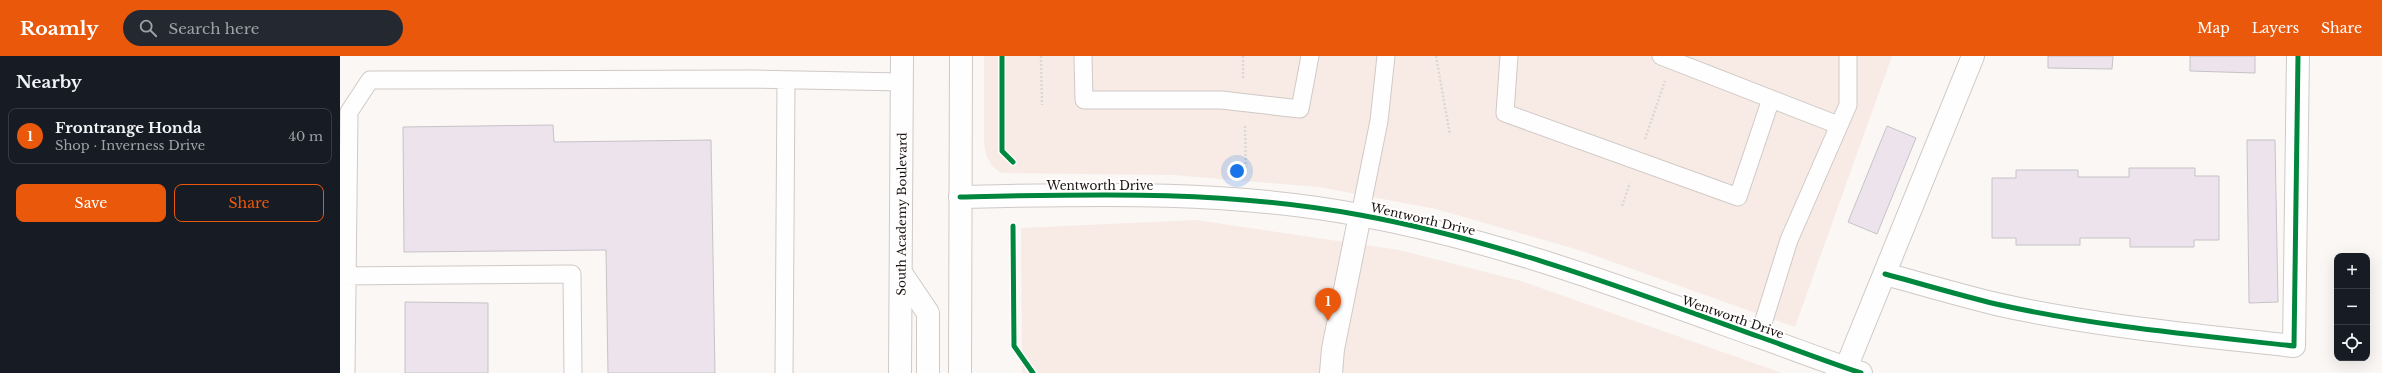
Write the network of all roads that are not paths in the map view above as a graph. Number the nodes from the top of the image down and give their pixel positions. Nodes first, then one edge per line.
1 (902, 56) edge
2 (961, 56) edge
3 (1083, 56) edge
4 (1310, 56) edge
5 (1386, 56) edge
6 (1509, 56) edge
7 (1848, 56) edge
8 (1973, 56) edge
9 (2298, 56) edge
10 (1667, 58) edge
11 (786, 80) junction
12 (902, 82) junction
13 (1771, 99) junction
14 (1838, 125) junction
15 (960, 197) junction
16 (1360, 215) junction
17 (901, 273) junction
18 (1885, 274) junction
19 (343, 276) edge
20 (1759, 336) junction
21 (1854, 371) edge
22 (346, 373) edge
23 (573, 373) edge
24 (784, 373) edge
25 (900, 373) edge
26 (928, 373) edge
27 (960, 373) edge
28 (1330, 373) edge

1 - 12 main road, South Academy Boulevard
2 - 15 main road
3 - 4 lane
5 - 16 lane
6 - 13 lane
7 - 14 lane
8 - 18 main road
9 - 18 main road
10 - 13 lane
11 - 12 lane
11 - 19 lane
11 - 24 lane
12 - 17 main road, South Academy Boulevard
13 - 14 lane
14 - 20 lane
15 - 16 main road, Wentworth Drive
15 - 27 main road
16 - 20 main road, Wentworth Drive
16 - 28 main road
17 - 25 main road, South Academy Boulevard
17 - 26 main road
18 - 21 main road
19 - 22 lane
19 - 23 lane
20 - 21 main road, Wentworth Drive

